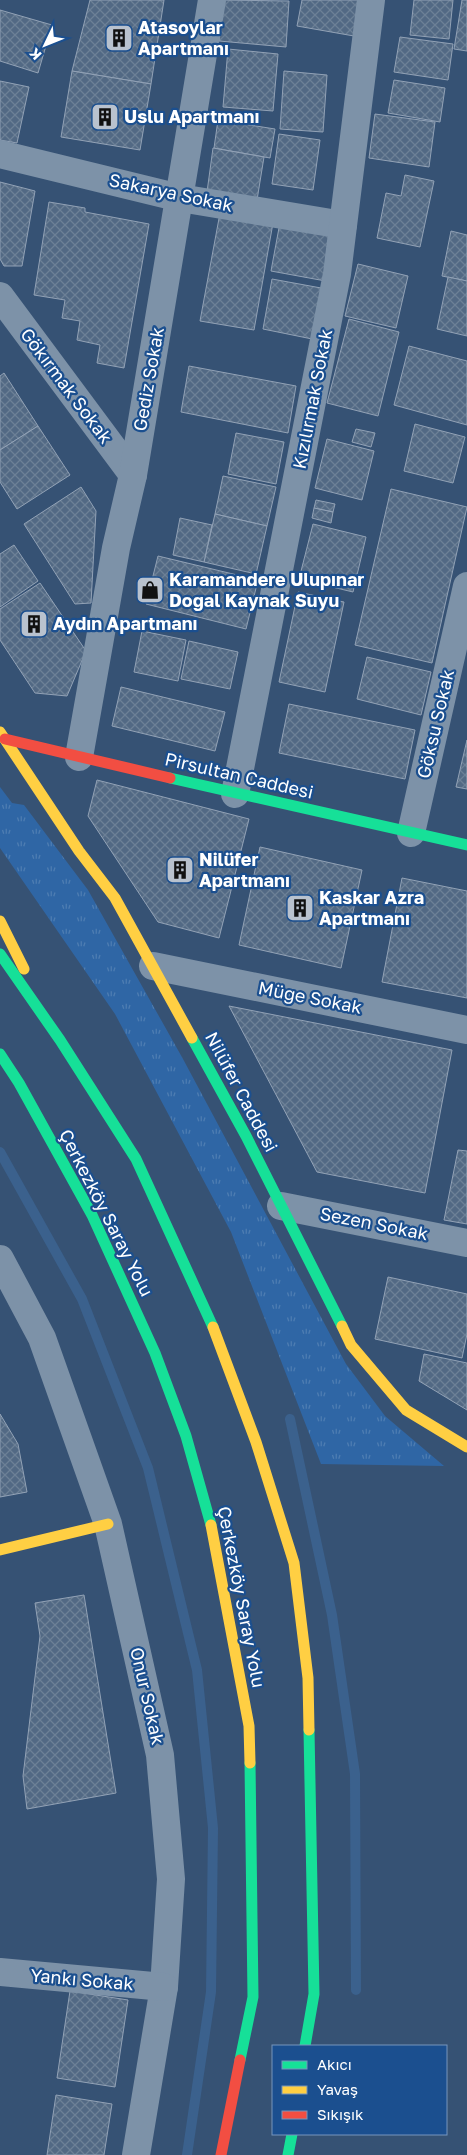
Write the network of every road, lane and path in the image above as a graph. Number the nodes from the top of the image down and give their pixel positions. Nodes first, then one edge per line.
1 (212, 0) edge
2 (371, 0) edge
3 (0, 154) edge
4 (180, 198) junction
5 (343, 225) junction
6 (0, 296) edge
7 (133, 475) junction
8 (467, 586) edge
9 (2, 735) edge
10 (80, 757) junction
11 (235, 794) junction
12 (411, 833) junction
13 (467, 845) edge
14 (0, 921) edge
15 (0, 954) edge
16 (153, 966) junction
17 (467, 1030) edge
18 (60, 1040) junction
19 (0, 1054) edge
20 (0, 1059) edge
21 (19, 1083) junction
22 (281, 1206) junction
23 (467, 1243) edge
24 (0, 1259) edge
25 (467, 1447) edge
26 (108, 1524) junction
27 (0, 1550) edge
28 (0, 1972) edge
29 (164, 1988) junction
30 (306, 2045) edge
31 (292, 2135) edge
32 (136, 2155) edge
33 (221, 2155) edge
34 (288, 2155) edge

1 - 4 street, Gediz Sokak
2 - 5 street, Kızılırmak Sokak
3 - 4 street, Sakarya Sokak
4 - 5 street, Sakarya Sokak
4 - 7 street, Gediz Sokak
5 - 11 street, Kızılırmak Sokak
6 - 7 street, Gökırmak Sokak
7 - 10 street, Gediz Sokak
8 - 12 street, Göksu Sokak
9 - 10 main road, Pirsultan Caddesi
9 - 16 main road, Nilüfer Caddesi
10 - 11 main road, Pirsultan Caddesi
11 - 12 main road, Pirsultan Caddesi
12 - 13 main road, Pirsultan Caddesi
14 - 18 main road
15 - 18 main road
16 - 17 street, Müge Sokak
16 - 22 main road, Nilüfer Caddesi
18 - 30 main road
19 - 21 main road
20 - 21 main road
21 - 33 main road, Çerkezköy Saray Yolu
22 - 23 street, Sezen Sokak
22 - 25 main road, Nilüfer Caddesi
24 - 26 street, Onur Sokak
26 - 27 main road
26 - 29 street, Onur Sokak
28 - 29 street, Yankı Sokak
29 - 32 street, Onur Sokak
31 - 34 main road

